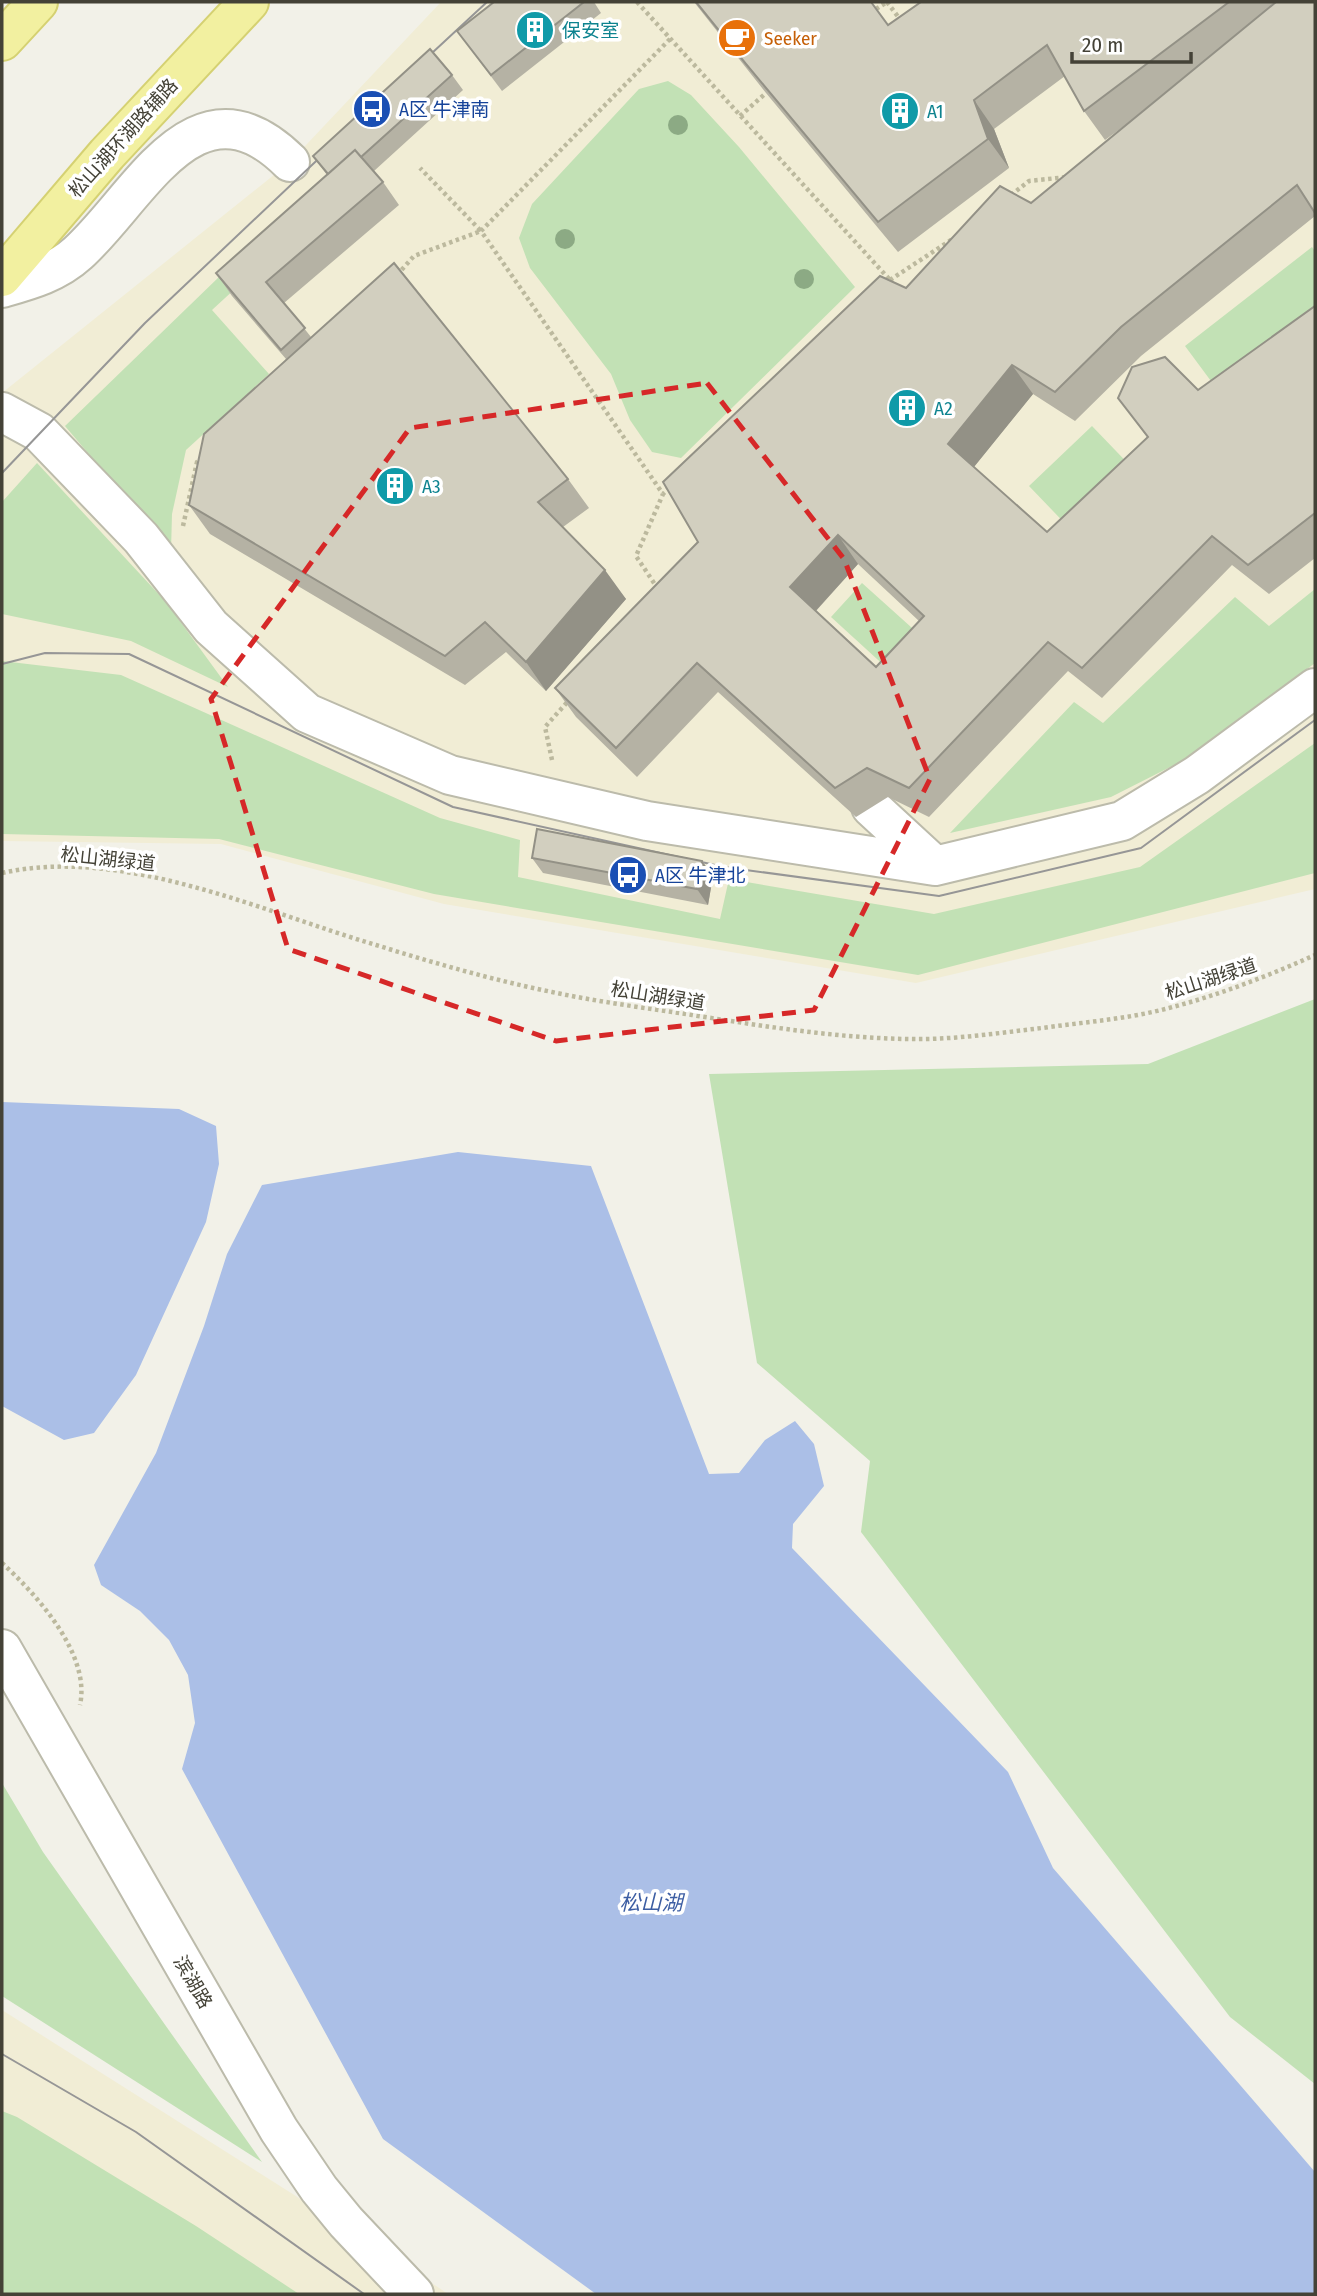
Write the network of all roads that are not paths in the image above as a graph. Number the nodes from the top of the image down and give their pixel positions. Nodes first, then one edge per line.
1 (38, 2) edge
2 (249, 2) edge
3 (2, 41) edge
4 (290, 162) dead end
5 (2, 277) edge
6 (2, 288) edge
7 (2, 412) edge
8 (1315, 688) edge
9 (871, 807) edge
10 (935, 866) junction
11 (2, 1649) edge
12 (414, 2294) edge

1 - 3 main road
2 - 5 main road, 松山湖环湖路辅路
4 - 6 street
7 - 10 street
8 - 10 street
9 - 10 street
11 - 12 street, 滨湖路

